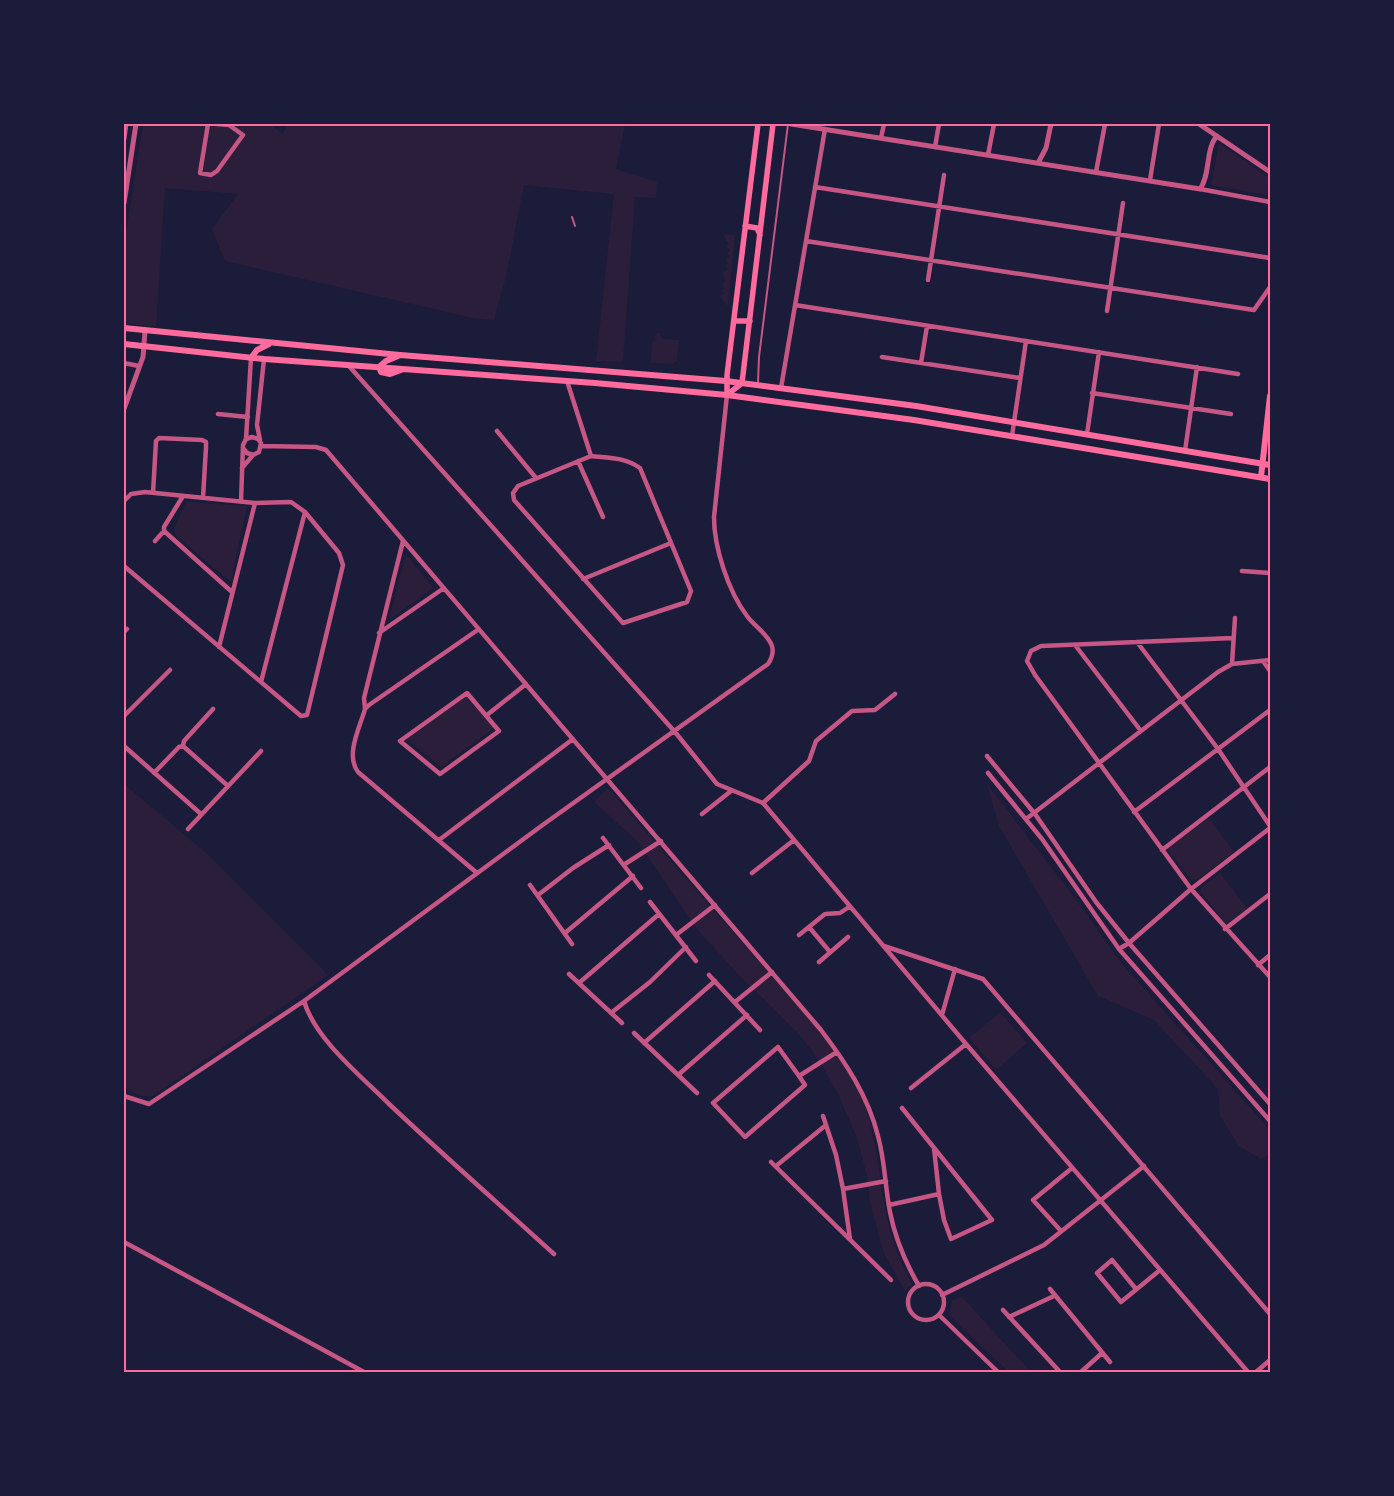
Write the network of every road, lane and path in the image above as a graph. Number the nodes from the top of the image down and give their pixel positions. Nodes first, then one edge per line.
1 (126, 124) edge
2 (136, 124) edge
3 (208, 124) edge
4 (218, 124) edge
5 (758, 124) edge
6 (773, 124) edge
7 (790, 124) edge
8 (884, 124) edge
9 (939, 124) edge
10 (994, 124) edge
11 (1051, 124) edge
12 (1105, 124) edge
13 (1159, 124) edge
14 (1199, 124) edge
15 (824, 129) junction
16 (1217, 136) junction
17 (882, 138) junction
18 (124, 139) edge
19 (935, 147) junction
20 (988, 155) junction
21 (1038, 163) junction
22 (127, 166) edge
23 (1096, 172) junction
24 (1270, 172) edge
25 (944, 175) dead end
26 (1150, 180) junction
27 (815, 187) junction
28 (1200, 189) junction
29 (1270, 202) edge
30 (1123, 203) dead end
31 (124, 204) edge
32 (939, 206) junction
33 (572, 217) dead end
34 (575, 226) dead end
35 (745, 226) junction
36 (1118, 234) junction
37 (760, 235) junction
38 (806, 241) junction
39 (1270, 258) edge
40 (932, 260) junction
41 (928, 280) dead end
42 (1270, 287) edge
43 (1111, 288) junction
44 (795, 306) junction
45 (1107, 311) dead end
46 (734, 321) junction
47 (750, 321) junction
48 (927, 326) junction
49 (124, 328) edge
50 (145, 331) junction
51 (1026, 341) junction
52 (124, 344) edge
53 (270, 344) junction
54 (144, 347) junction
55 (1099, 352) junction
56 (400, 355) junction
57 (882, 357) dead end
58 (251, 358) junction
59 (264, 359) junction
60 (124, 363) edge
61 (921, 363) junction
62 (348, 365) junction
63 (139, 366) junction
64 (379, 367) junction
65 (1197, 367) junction
66 (591, 370) junction
67 (1238, 374) dead end
68 (1020, 378) junction
69 (567, 381) junction
70 (726, 381) junction
71 (580, 382) junction
72 (742, 383) junction
73 (758, 385) junction
74 (781, 388) junction
75 (1092, 393) junction
76 (727, 395) junction
77 (1270, 396) edge
78 (1190, 408) junction
79 (124, 409) edge
80 (218, 414) dead end
81 (1231, 414) dead end
82 (248, 417) junction
83 (1013, 422) junction
84 (497, 431) dead end
85 (1087, 434) junction
86 (1012, 436) junction
87 (246, 440) junction
88 (261, 443) junction
89 (243, 448) junction
90 (1185, 451) junction
91 (253, 455) junction
92 (591, 456) junction
93 (578, 461) junction
94 (1262, 464) junction
95 (1270, 465) edge
96 (241, 469) junction
97 (536, 478) junction
98 (1261, 478) junction
99 (1270, 479) edge
100 (153, 493) junction
101 (183, 496) junction
102 (203, 498) junction
103 (124, 501) edge
104 (241, 502) junction
105 (254, 503) junction
106 (305, 512) junction
107 (603, 517) dead end
108 (164, 531) junction
109 (155, 541) dead end
110 (403, 541) junction
111 (671, 543) junction
112 (124, 566) edge
113 (1242, 571) dead end
114 (1270, 573) edge
115 (583, 579) junction
116 (444, 588) junction
117 (232, 592) junction
118 (1234, 618) dead end
119 (479, 629) junction
120 (379, 633) junction
121 (1234, 638) junction
122 (1137, 642) junction
123 (1075, 645) junction
124 (219, 647) junction
125 (1263, 660) junction
126 (1270, 660) edge
127 (1232, 664) junction
128 (170, 670) dead end
129 (1270, 671) edge
130 (261, 682) junction
131 (526, 684) junction
132 (894, 694) dead end
133 (1181, 700) junction
134 (365, 709) junction
135 (213, 710) dead end
136 (1270, 710) edge
137 (487, 715) junction
138 (124, 716) edge
139 (1141, 731) junction
140 (675, 732) junction
141 (573, 739) junction
142 (124, 746) edge
143 (183, 746) junction
144 (1218, 749) junction
145 (261, 751) dead end
146 (987, 756) dead end
147 (1099, 764) junction
148 (1270, 767) edge
149 (154, 773) junction
150 (988, 773) dead end
151 (609, 780) junction
152 (228, 786) junction
153 (1244, 787) junction
154 (731, 791) junction
155 (763, 803) junction
156 (1134, 812) junction
157 (201, 814) junction
158 (702, 814) dead end
159 (1035, 814) junction
160 (1026, 819) junction
161 (1270, 827) edge
162 (188, 829) dead end
163 (603, 838) dead end
164 (438, 840) junction
165 (794, 840) junction
166 (660, 842) junction
167 (609, 845) junction
168 (1162, 850) junction
169 (625, 864) junction
170 (477, 873) junction
171 (752, 873) dead end
172 (633, 876) junction
173 (530, 885) dead end
174 (641, 888) dead end
175 (1191, 890) junction
176 (1270, 894) edge
177 (538, 895) junction
178 (650, 902) dead end
179 (715, 905) junction
180 (849, 907) junction
181 (659, 914) junction
182 (809, 927) junction
183 (1225, 929) junction
184 (565, 933) junction
185 (676, 935) junction
186 (799, 935) dead end
187 (848, 936) dead end
188 (1129, 943) junction
189 (572, 944) dead end
190 (882, 946) junction
191 (686, 948) junction
192 (1120, 948) junction
193 (830, 952) junction
194 (1270, 955) edge
195 (696, 961) dead end
196 (818, 962) dead end
197 (1258, 965) junction
198 (955, 970) junction
199 (772, 972) junction
200 (569, 974) dead end
201 (709, 975) dead end
202 (1270, 977) edge
203 (715, 981) junction
204 (579, 983) junction
205 (304, 1001) junction
206 (735, 1002) junction
207 (611, 1013) junction
208 (746, 1015) junction
209 (942, 1015) junction
210 (622, 1023) dead end
211 (760, 1030) dead end
212 (634, 1033) dead end
213 (644, 1043) junction
214 (966, 1044) junction
215 (837, 1052) junction
216 (678, 1075) junction
217 (799, 1076) junction
218 (910, 1088) dead end
219 (697, 1093) dead end
220 (124, 1096) edge
221 (1270, 1104) edge
222 (902, 1108) dead end
223 (823, 1116) dead end
224 (1270, 1121) edge
225 (826, 1125) junction
226 (934, 1148) junction
227 (771, 1162) dead end
228 (776, 1166) junction
229 (1144, 1166) junction
230 (1072, 1168) junction
231 (886, 1180) junction
232 (843, 1188) junction
233 (939, 1194) junction
234 (1100, 1200) junction
235 (888, 1205) junction
236 (1061, 1231) junction
237 (850, 1240) junction
238 (124, 1242) edge
239 (554, 1254) dead end
240 (1160, 1270) junction
241 (891, 1280) dead end
242 (918, 1286) junction
243 (1050, 1289) dead end
244 (1136, 1289) junction
245 (942, 1294) junction
246 (1054, 1296) junction
247 (1002, 1310) dead end
248 (1270, 1314) edge
249 (939, 1315) junction
250 (1009, 1317) junction
251 (1102, 1353) junction
252 (1270, 1360) edge
253 (1110, 1362) dead end
254 (364, 1372) edge
255 (998, 1372) edge
256 (1058, 1372) edge
257 (1081, 1372) edge
258 (1248, 1372) edge
259 (1256, 1372) edge

1 - 18 street
2 - 22 street
3 - 4 street
5 - 35 main road
6 - 37 main road
7 - 15 street
7 - 73 lane
8 - 17 street
9 - 19 street
10 - 20 street
11 - 21 street
12 - 23 street
13 - 26 street
14 - 16 street
15 - 17 street
15 - 27 street
16 - 24 street
16 - 28 street
17 - 19 street
19 - 20 street
20 - 21 street
21 - 23 street
22 - 31 street
23 - 26 street
25 - 32 street
26 - 28 street
27 - 32 street
27 - 38 street
28 - 29 street
30 - 36 street
32 - 36 street
32 - 40 street
33 - 34 lane
35 - 37 main road
35 - 46 main road
36 - 39 street
36 - 43 street
37 - 47 main road
38 - 40 street
38 - 44 street
40 - 41 street
40 - 43 street
42 - 43 street
43 - 45 street
44 - 48 street
44 - 74 street
46 - 47 main road
46 - 70 main road
47 - 72 main road
48 - 51 street
48 - 61 street
49 - 50 main road
50 - 53 main road
50 - 54 street
51 - 55 street
51 - 68 street
52 - 54 main road
53 - 56 main road
53 - 58 main road
54 - 58 main road
54 - 63 street
55 - 65 street
55 - 75 street
56 - 64 main road
56 - 66 main road
57 - 61 street
58 - 59 main road
58 - 82 street
59 - 62 main road
59 - 88 street
60 - 63 street
61 - 68 street
62 - 64 main road
62 - 140 street
63 - 79 street
64 - 69 main road
65 - 67 street
65 - 78 street
66 - 70 main road
66 - 71 main road
68 - 83 street
69 - 71 main road
69 - 92 street
70 - 72 main road
70 - 76 main road
71 - 76 main road
72 - 73 main road
72 - 76 main road
73 - 74 main road
74 - 83 main road
75 - 78 street
75 - 85 street
76 - 86 main road
76 - 140 street
77 - 94 main road
78 - 81 street
78 - 90 street
80 - 82 street
82 - 87 street
83 - 85 main road
83 - 86 street
84 - 97 street
85 - 90 main road
86 - 98 main road
87 - 88 street
87 - 89 street
88 - 91 street
88 - 110 street
89 - 91 street
89 - 96 street
90 - 94 main road
91 - 96 street
92 - 93 street
92 - 111 street
93 - 97 street
93 - 107 street
94 - 95 main road
94 - 98 main road
96 - 104 street
97 - 115 street
98 - 99 main road
100 - 101 street
100 - 102 street
100 - 103 street
101 - 102 street
101 - 108 street
102 - 104 street
104 - 105 street
105 - 106 street
105 - 117 street
106 - 130 street
106 - 130 street
108 - 109 street
108 - 117 street
110 - 116 street
110 - 120 street
111 - 115 street
111 - 115 street
112 - 124 street
113 - 114 street
116 - 119 street
116 - 120 street
117 - 124 street
118 - 121 street
119 - 131 street
119 - 134 street
120 - 134 street
121 - 122 street
121 - 127 street
122 - 123 street
122 - 133 street
123 - 139 street
123 - 147 street
124 - 130 street
125 - 126 street
125 - 127 street
125 - 129 street
127 - 133 street
128 - 138 street
131 - 137 street
131 - 141 street
132 - 155 street
133 - 139 street
133 - 144 street
134 - 164 street
135 - 143 street
136 - 144 street
137 - 137 street
139 - 147 street
140 - 151 street
140 - 154 street
141 - 151 street
141 - 164 street
142 - 149 street
143 - 149 street
143 - 152 street
144 - 153 street
144 - 156 street
145 - 152 street
146 - 159 street
147 - 156 street
147 - 159 street
148 - 153 street
149 - 157 street
150 - 160 street
151 - 166 street
151 - 170 street
152 - 157 street
153 - 161 street
153 - 168 street
154 - 155 street
154 - 158 street
155 - 165 street
156 - 168 street
157 - 162 street
159 - 160 street
159 - 188 street
160 - 192 street
161 - 175 street
163 - 167 street
164 - 170 street
165 - 171 street
165 - 180 street
166 - 169 street
166 - 179 street
167 - 169 street
167 - 177 street
168 - 175 street
169 - 172 street
170 - 205 street
172 - 174 street
172 - 184 street
173 - 177 street
175 - 183 street
175 - 188 street
176 - 183 street
177 - 184 street
178 - 181 street
179 - 185 street
179 - 199 street
180 - 182 street
180 - 190 street
181 - 185 street
181 - 204 street
182 - 186 street
182 - 193 street
183 - 197 street
184 - 189 street
185 - 191 street
187 - 193 street
188 - 192 street
188 - 221 street
190 - 198 street
190 - 209 street
191 - 195 street
191 - 207 street
192 - 224 street
193 - 196 street
194 - 197 street
197 - 202 street
198 - 209 street
198 - 229 street
199 - 206 street
199 - 215 street
200 - 204 street
201 - 203 street
203 - 206 street
203 - 213 street
204 - 207 street
205 - 220 street
205 - 239 street
206 - 208 street
207 - 210 street
208 - 211 street
208 - 216 street
209 - 214 street
212 - 213 street
213 - 216 street
214 - 218 street
214 - 230 street
215 - 217 street
215 - 231 street
216 - 219 street
217 - 217 street
222 - 226 street
223 - 225 street
225 - 228 street
225 - 232 street
226 - 233 street
226 - 233 street
227 - 228 street
228 - 237 street
229 - 234 street
229 - 248 street
230 - 234 street
230 - 236 street
231 - 232 street
231 - 235 street
232 - 237 street
233 - 235 street
234 - 236 street
234 - 240 street
235 - 242 street
236 - 245 street
237 - 241 street
238 - 254 street
240 - 244 street
240 - 258 street
242 - 245 street
242 - 249 street
243 - 246 street
244 - 244 street
245 - 249 street
246 - 250 street
246 - 251 street
247 - 250 street
249 - 255 street
250 - 256 street
251 - 253 street
251 - 257 street
252 - 259 street

